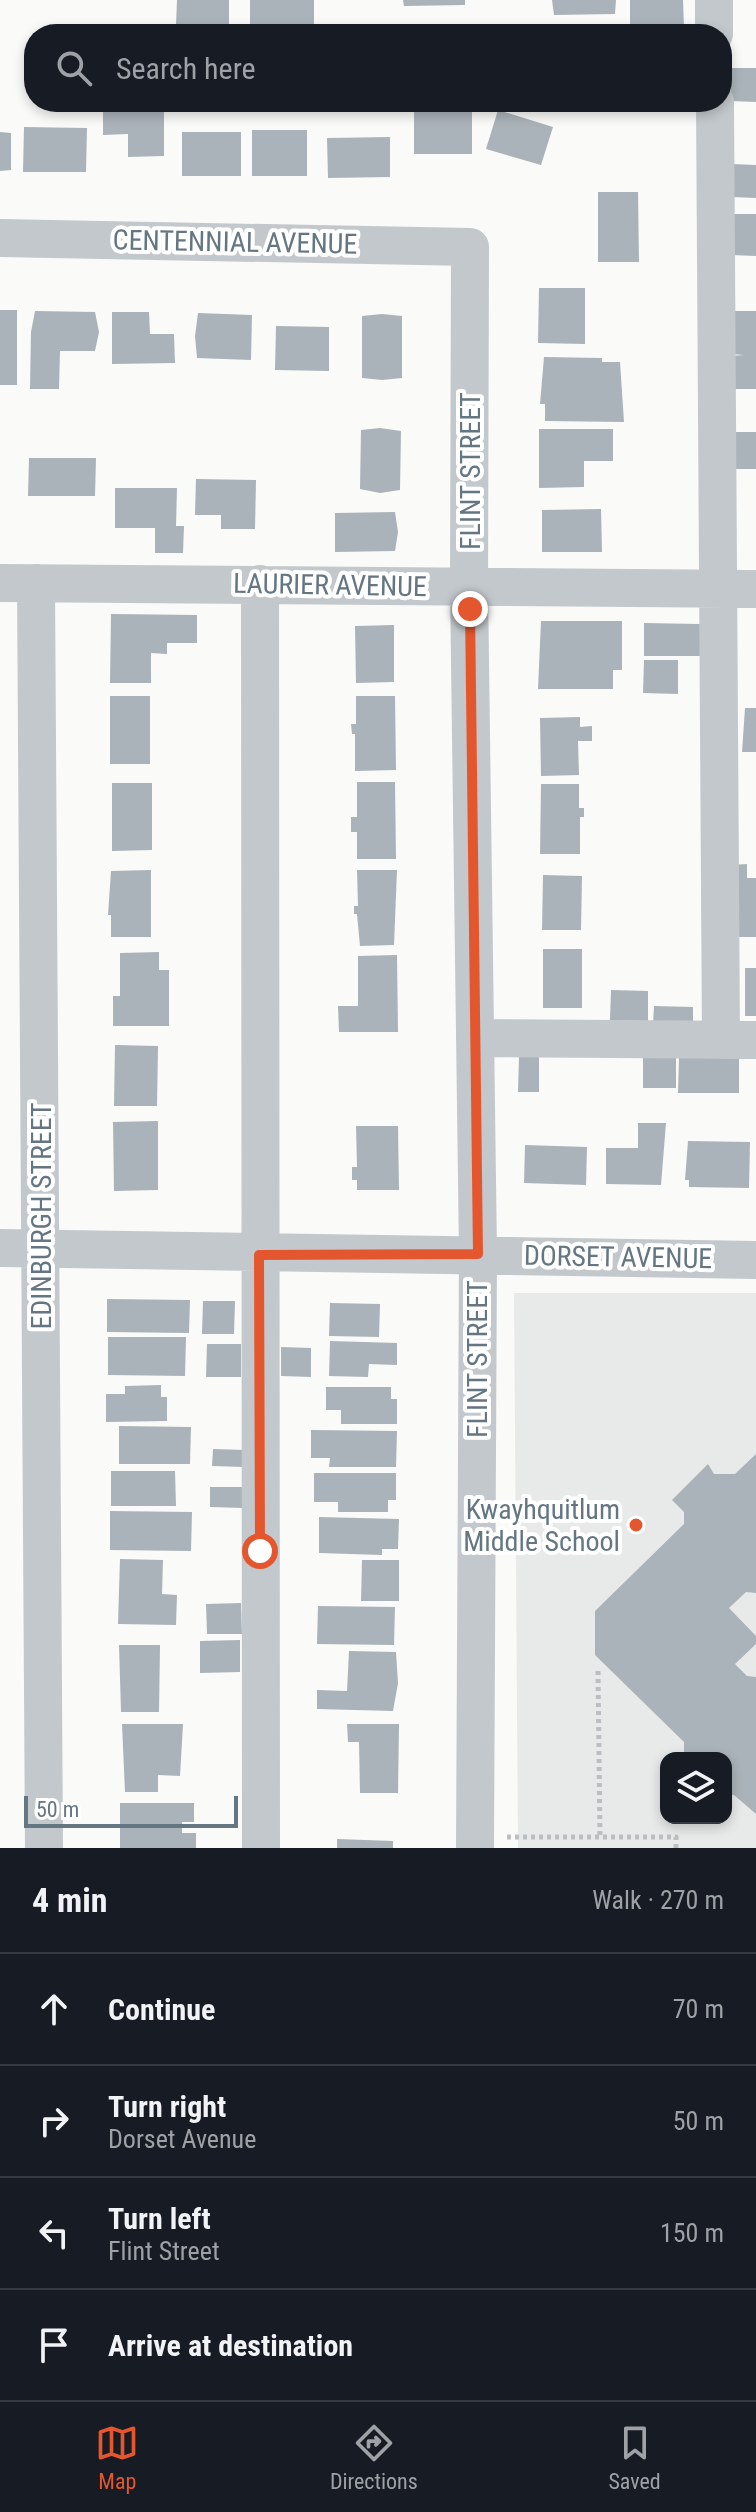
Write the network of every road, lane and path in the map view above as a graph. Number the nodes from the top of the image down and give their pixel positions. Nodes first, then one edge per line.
1 (714, 0) edge
2 (714, 24) edge
3 (715, 112) edge
4 (0, 238) edge
5 (470, 247) joint
6 (18, 583) edge
7 (260, 584) junction
8 (469, 587) junction
9 (718, 588) junction
10 (756, 589) edge
11 (475, 1038) junction
12 (739, 1040) edge
13 (0, 1248) edge
14 (42, 1248) junction
15 (478, 1254) junction
16 (259, 1255) junction
17 (756, 1260) edge
18 (598, 1671) dead end
19 (600, 1837) junction
20 (488, 1842) edge
21 (44, 1848) edge
22 (261, 1848) edge
23 (676, 1848) edge

1 - 2 street
3 - 9 street
4 - 5 street, CENTENNIAL AVENUE
5 - 8 street, FLINT STREET
6 - 7 street, LAURIER AVENUE
6 - 14 street, EDINBURGH STREET
7 - 8 street, LAURIER AVENUE
7 - 16 street
8 - 9 street, LAURIER AVENUE
8 - 11 street, FLINT STREET
9 - 10 street, LAURIER AVENUE
9 - 12 street
11 - 12 street
11 - 15 street, FLINT STREET
13 - 14 street, DORSET AVENUE
14 - 16 street, DORSET AVENUE
14 - 21 street, EDINBURGH STREET
15 - 16 street, DORSET AVENUE
15 - 17 street, DORSET AVENUE
15 - 20 street, FLINT STREET
16 - 22 street
18 - 19 path
19 - 20 path
19 - 23 path

